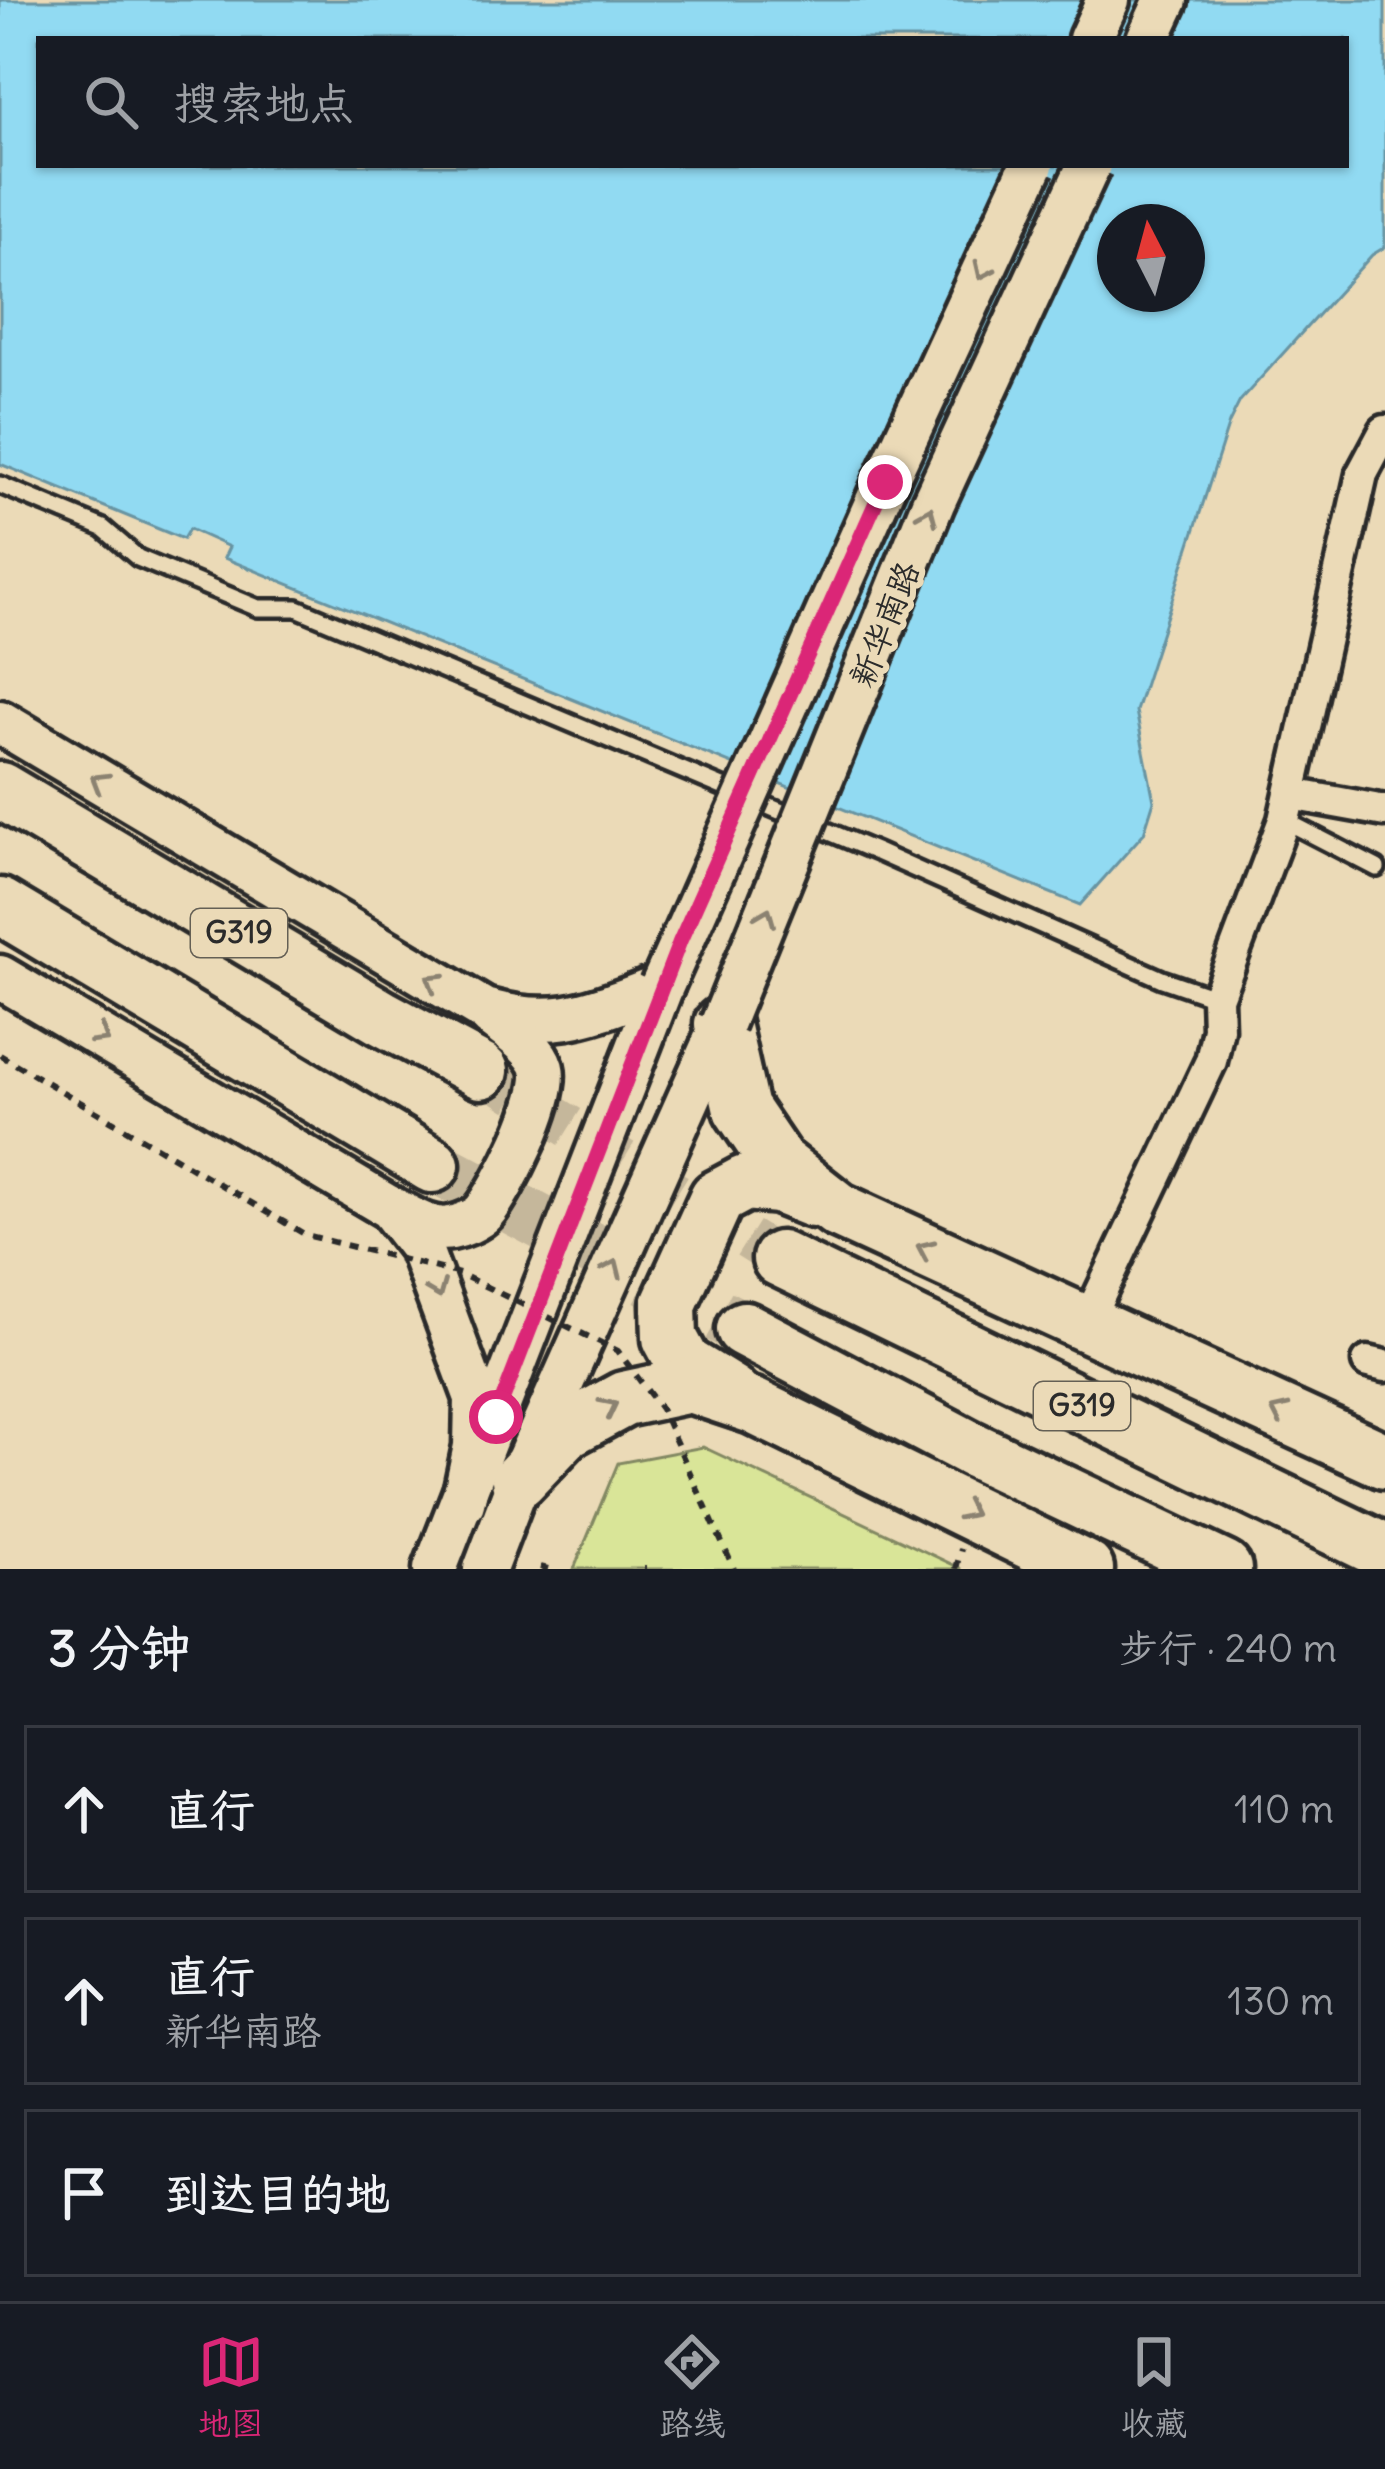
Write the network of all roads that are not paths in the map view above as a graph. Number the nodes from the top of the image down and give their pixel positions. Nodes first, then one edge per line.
1 (1108, 0) edge
2 (1166, 0) edge
3 (1091, 36) edge
4 (1149, 36) edge
5 (1031, 168) edge
6 (1088, 168) edge
7 (1385, 431) edge
8 (0, 484) edge
9 (0, 722) edge
10 (0, 790) edge
11 (1287, 807) junction
12 (1385, 811) edge
13 (1377, 868) dead end
14 (0, 906) edge
15 (0, 977) edge
16 (662, 986) junction
17 (1217, 998) junction
18 (484, 1010) junction
19 (722, 1024) junction
20 (481, 1071) tunnel mouth
21 (432, 1165) tunnel mouth
22 (390, 1208) junction
23 (838, 1210) junction
24 (780, 1259) tunnel mouth
25 (1087, 1322) junction
26 (744, 1329) tunnel mouth
27 (753, 1406) junction
28 (1385, 1461) edge
29 (519, 1480) junction
30 (463, 1503) junction
31 (1385, 1552) edge
32 (435, 1569) edge
33 (485, 1569) edge
34 (1086, 1569) edge
35 (1224, 1569) edge

1 - 3 main road
2 - 4 main road
5 -> 16 main road, 新华南路, bridge
19 -> 6 main road, 新华南路, bridge
7 - 11 street
8 - 17 lane
18 -> 9 main road
10 - 20 highway, G319
11 - 12 street
11 - 13 lane
11 - 17 street
14 - 21 highway
15 -> 22 main road
16 - 18 main road
16 - 30 main road, 新华南路
17 - 25 street
18 - 22 main road
19 - 23 highway
29 -> 19 main road, 新华南路
22 -> 30 main road
25 -> 23 highway
23 - 27 highway
24 - 31 highway, G319
28 -> 25 highway
26 - 35 highway, G319
29 -> 27 highway
27 -> 34 highway
29 - 33 main road, 新华南路
30 - 32 main road

